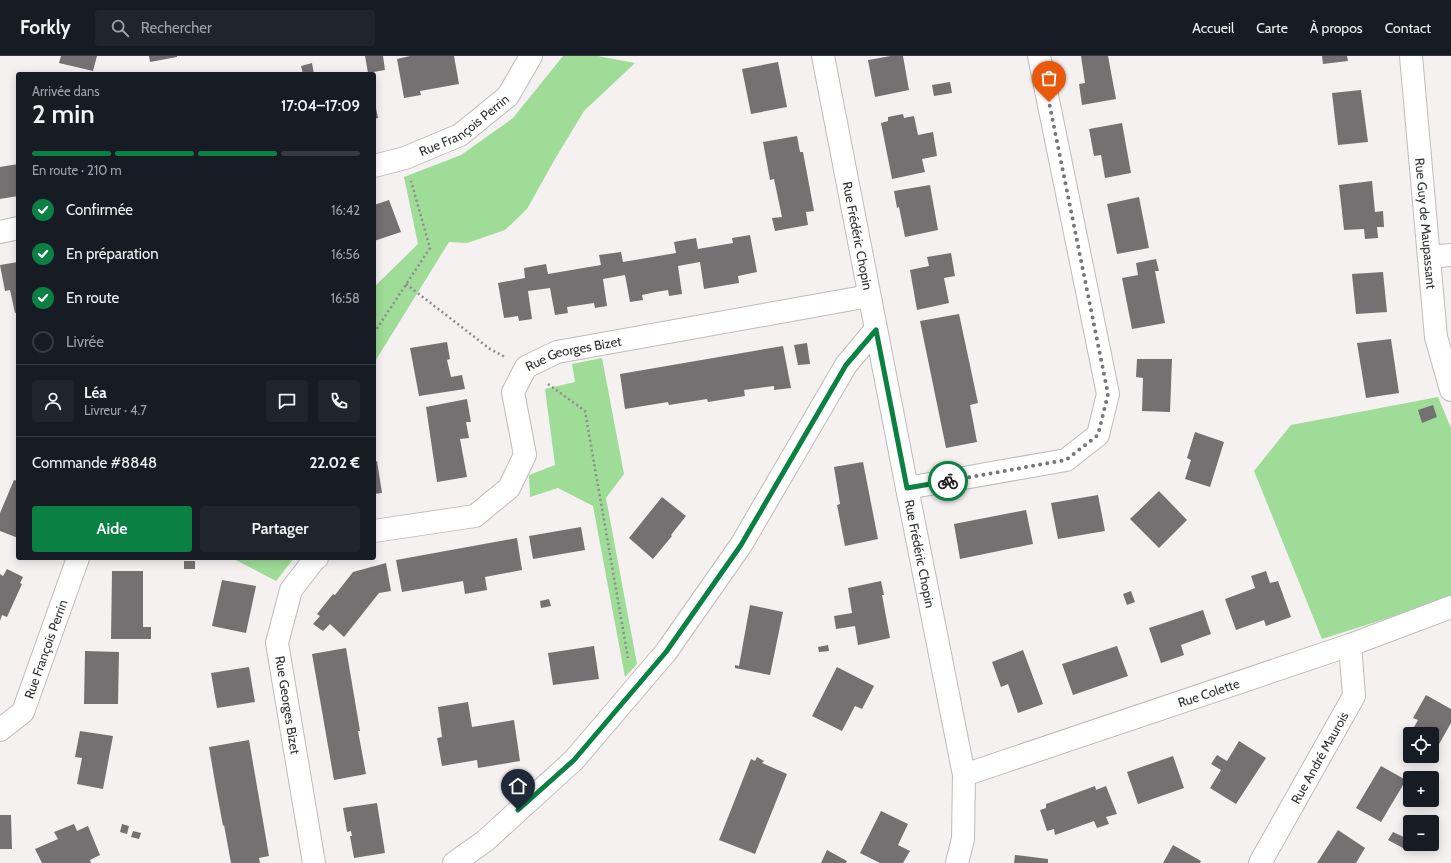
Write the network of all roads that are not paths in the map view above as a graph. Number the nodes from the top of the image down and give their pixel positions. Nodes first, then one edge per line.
1 (531, 56) edge
2 (823, 56) edge
3 (1039, 56) edge
4 (1412, 56) edge
5 (376, 165) edge
6 (16, 228) edge
7 (0, 232) edge
8 (1451, 255) edge
9 (1429, 257) junction
10 (870, 296) junction
11 (876, 330) junction
12 (1451, 390) edge
13 (907, 488) junction
14 (376, 531) edge
15 (77, 560) edge
16 (314, 560) edge
17 (1451, 607) edge
18 (1350, 645) junction
19 (0, 730) edge
20 (964, 776) junction
21 (314, 863) edge
22 (454, 863) edge
23 (957, 863) edge
24 (1260, 863) edge

1 - 5 street, Rue François Perrin
2 - 10 street, Rue Frédéric Chopin
3 - 13 street
4 - 9 street, Rue Guy de Maupassant
6 - 7 street
8 - 9 street
9 - 12 street, Rue Guy de Maupassant
10 - 11 street, Rue Frédéric Chopin
10 - 14 street, Rue Georges Bizet
11 - 13 street, Rue Frédéric Chopin
11 - 22 street
13 - 20 street, Rue Frédéric Chopin
15 - 19 street, Rue François Perrin
16 - 21 street, Rue Georges Bizet
17 - 18 street, Rue Colette
18 - 20 street, Rue Colette
18 - 24 street, Rue André Maurois
20 - 23 street, Rue Frédéric Chopin

